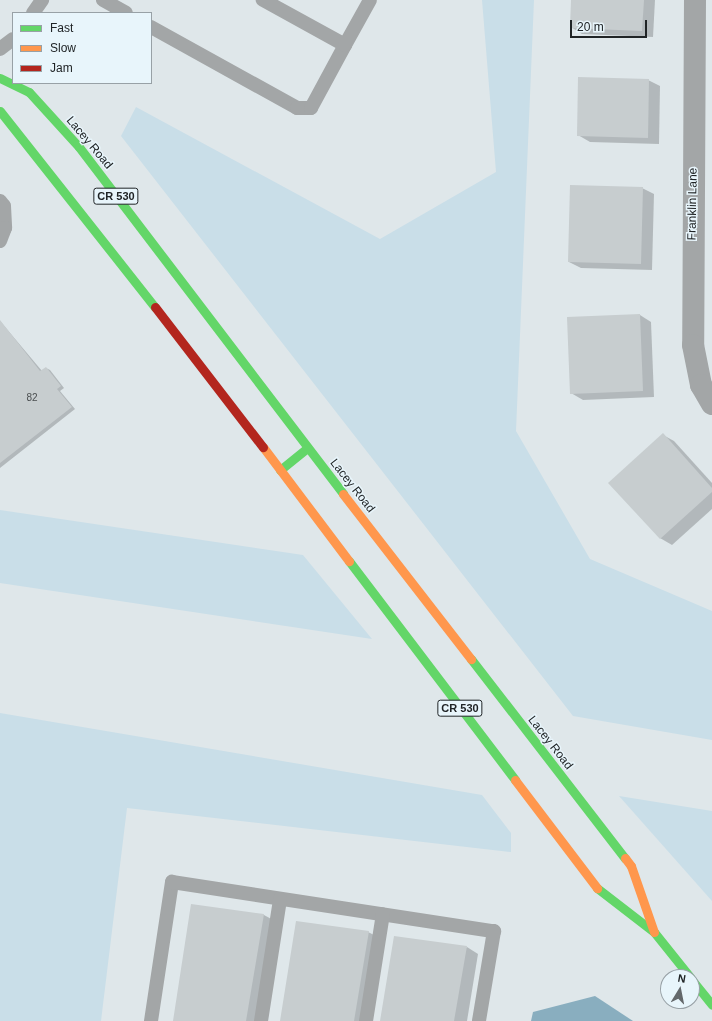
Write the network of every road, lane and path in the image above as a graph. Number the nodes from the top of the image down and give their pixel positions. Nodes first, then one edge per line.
1 (42, 0) edge
2 (102, 0) edge
3 (263, 0) edge
4 (370, 0) edge
5 (695, 0) edge
6 (277, 3) edge
7 (34, 12) edge
8 (124, 12) edge
9 (152, 28) edge
10 (12, 40) edge
11 (345, 45) junction
12 (0, 49) edge
13 (0, 78) edge
14 (12, 84) edge
15 (12, 84) edge
16 (0, 111) edge
17 (0, 201) edge
18 (0, 241) edge
19 (712, 404) edge
20 (307, 448) junction
21 (280, 470) junction
22 (280, 898) junction
23 (383, 914) junction
24 (654, 932) junction
25 (684, 969) edge
26 (700, 990) edge
27 (712, 1005) edge
28 (151, 1021) edge
29 (261, 1021) edge
30 (366, 1021) edge
31 (479, 1021) edge

1 - 7 lane
2 - 8 lane
3 - 6 lane
4 - 11 lane
5 - 19 street, Franklin Lane
6 - 11 lane
9 - 11 lane
10 - 12 lane
13 - 14 main road, Lacey Road / CR 530
15 - 20 main road, Lacey Road / CR 530
16 - 21 main road, Lacey Road / CR 530
17 - 18 lane
20 - 21 main road
20 - 24 main road, Lacey Road / CR 530
21 - 24 main road, Lacey Road / CR 530
22 - 23 lane
22 - 28 lane
22 - 29 lane
23 - 30 lane
23 - 31 lane
24 - 25 main road, Lacey Road / CR 530
26 - 27 main road

